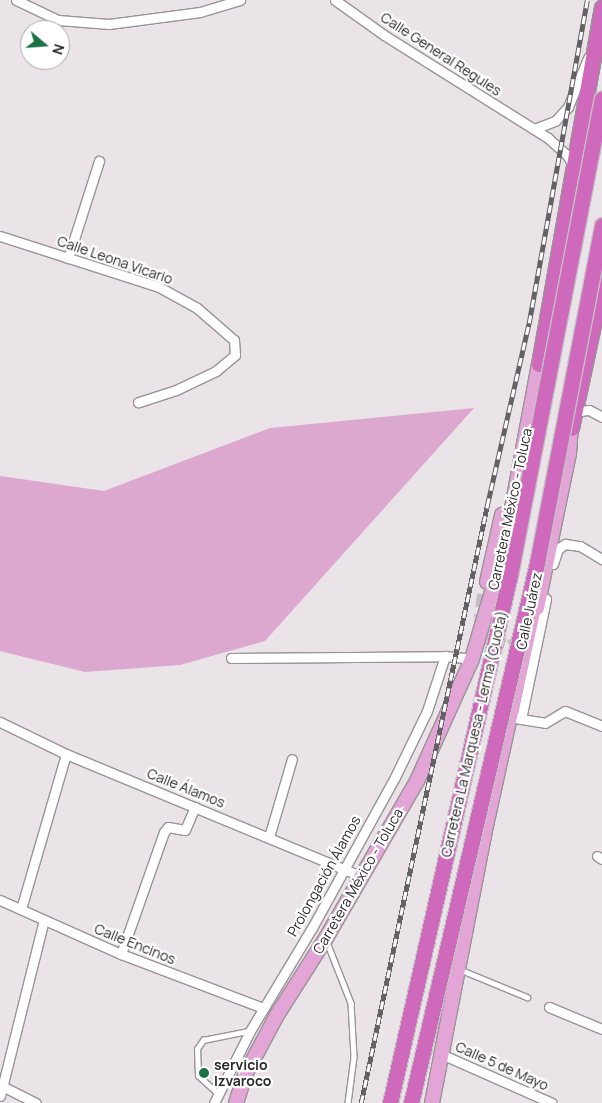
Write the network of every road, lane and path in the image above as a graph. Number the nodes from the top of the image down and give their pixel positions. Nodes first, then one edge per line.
1 (16, 0) edge
2 (32, 0) edge
3 (240, 0) edge
4 (335, 0) edge
5 (602, 8) edge
6 (60, 20) edge
7 (65, 20) edge
8 (70, 23) edge
9 (598, 34) junction
10 (602, 99) edge
11 (534, 130) junction
12 (99, 161) dead end
13 (575, 168) junction
14 (602, 225) edge
15 (0, 236) edge
16 (68, 258) junction
17 (602, 284) edge
18 (539, 364) junction
19 (138, 402) dead end
20 (574, 412) junction
21 (602, 416) edge
22 (571, 428) junction
23 (602, 559) edge
24 (484, 594) tunnel mouth
25 (537, 609) dead end
26 (445, 656) junction
27 (231, 658) dead end
28 (472, 660) junction
29 (516, 718) junction
30 (0, 722) edge
31 (602, 726) edge
32 (66, 754) junction
33 (292, 759) dead end
34 (195, 807) junction
35 (269, 837) junction
36 (346, 868) junction
37 (363, 877) junction
38 (0, 900) edge
39 (21, 909) junction
40 (44, 920) junction
41 (326, 938) junction
42 (121, 954) junction
43 (458, 968) junction
44 (527, 997) dead end
45 (549, 1007) dead end
46 (263, 1008) junction
47 (602, 1030) edge
48 (250, 1031) junction
49 (441, 1054) junction
50 (2, 1086) edge
51 (217, 1093) junction
52 (0, 1096) edge
53 (36, 1103) edge
54 (214, 1103) edge
55 (236, 1103) edge
56 (348, 1103) edge
57 (390, 1103) edge
58 (411, 1103) edge
59 (432, 1103) edge
60 (552, 1103) edge

1 - 6 street
2 - 7 street
3 - 8 street
4 - 11 street, Calle General Regules
5 - 9 highway, Carretera México - Toluca
9 - 11 street
9 - 13 highway, Carretera México - Toluca
10 - 57 highway, Carretera La Marquesa - Lerma (Cuota), bridge
11 - 13 street, Calle General Regules
12 - 16 street
13 - 18 highway, Carretera México - Toluca
14 - 58 highway, Carretera La Marquesa - Lerma (Cuota), bridge
15 - 16 street, Calle Leona Vicario
16 - 19 street, Calle Leona Vicario
17 - 20 highway
18 - 24 main road
18 - 28 main road, Carretera México - Toluca
20 - 21 street
20 - 22 highway
22 - 25 main road
22 - 29 main road
23 - 29 street, Calle Juárez
26 - 27 street
26 - 28 street
26 - 36 street, Prolongación Álamos
28 - 37 main road, Carretera México - Toluca
29 - 31 street
29 - 43 main road
30 - 32 street, Calle Álamos
32 - 34 street, Calle Álamos
32 - 39 street
33 - 35 street
34 - 35 street, Calle Álamos
34 - 42 street
35 - 36 street, Calle Álamos
36 - 37 street, Calle Álamos
36 - 46 street, Prolongación Álamos
37 - 41 main road, Carretera México - Toluca
38 - 39 street, Calle Encinos
39 - 40 street, Calle Encinos
40 - 42 street, Calle Encinos
40 - 50 street
41 - 55 main road, Carretera México - Toluca
41 - 56 lane
42 - 46 street, Calle Encinos
43 - 44 lane
43 - 49 main road
45 - 47 street
46 - 48 street, Prolongación Álamos
48 - 51 street, Prolongación Álamos
48 - 51 lane
49 - 59 main road
49 - 60 street, Calle 5 de Mayo
50 - 52 street
50 - 53 street
51 - 54 street, Prolongación Álamos

